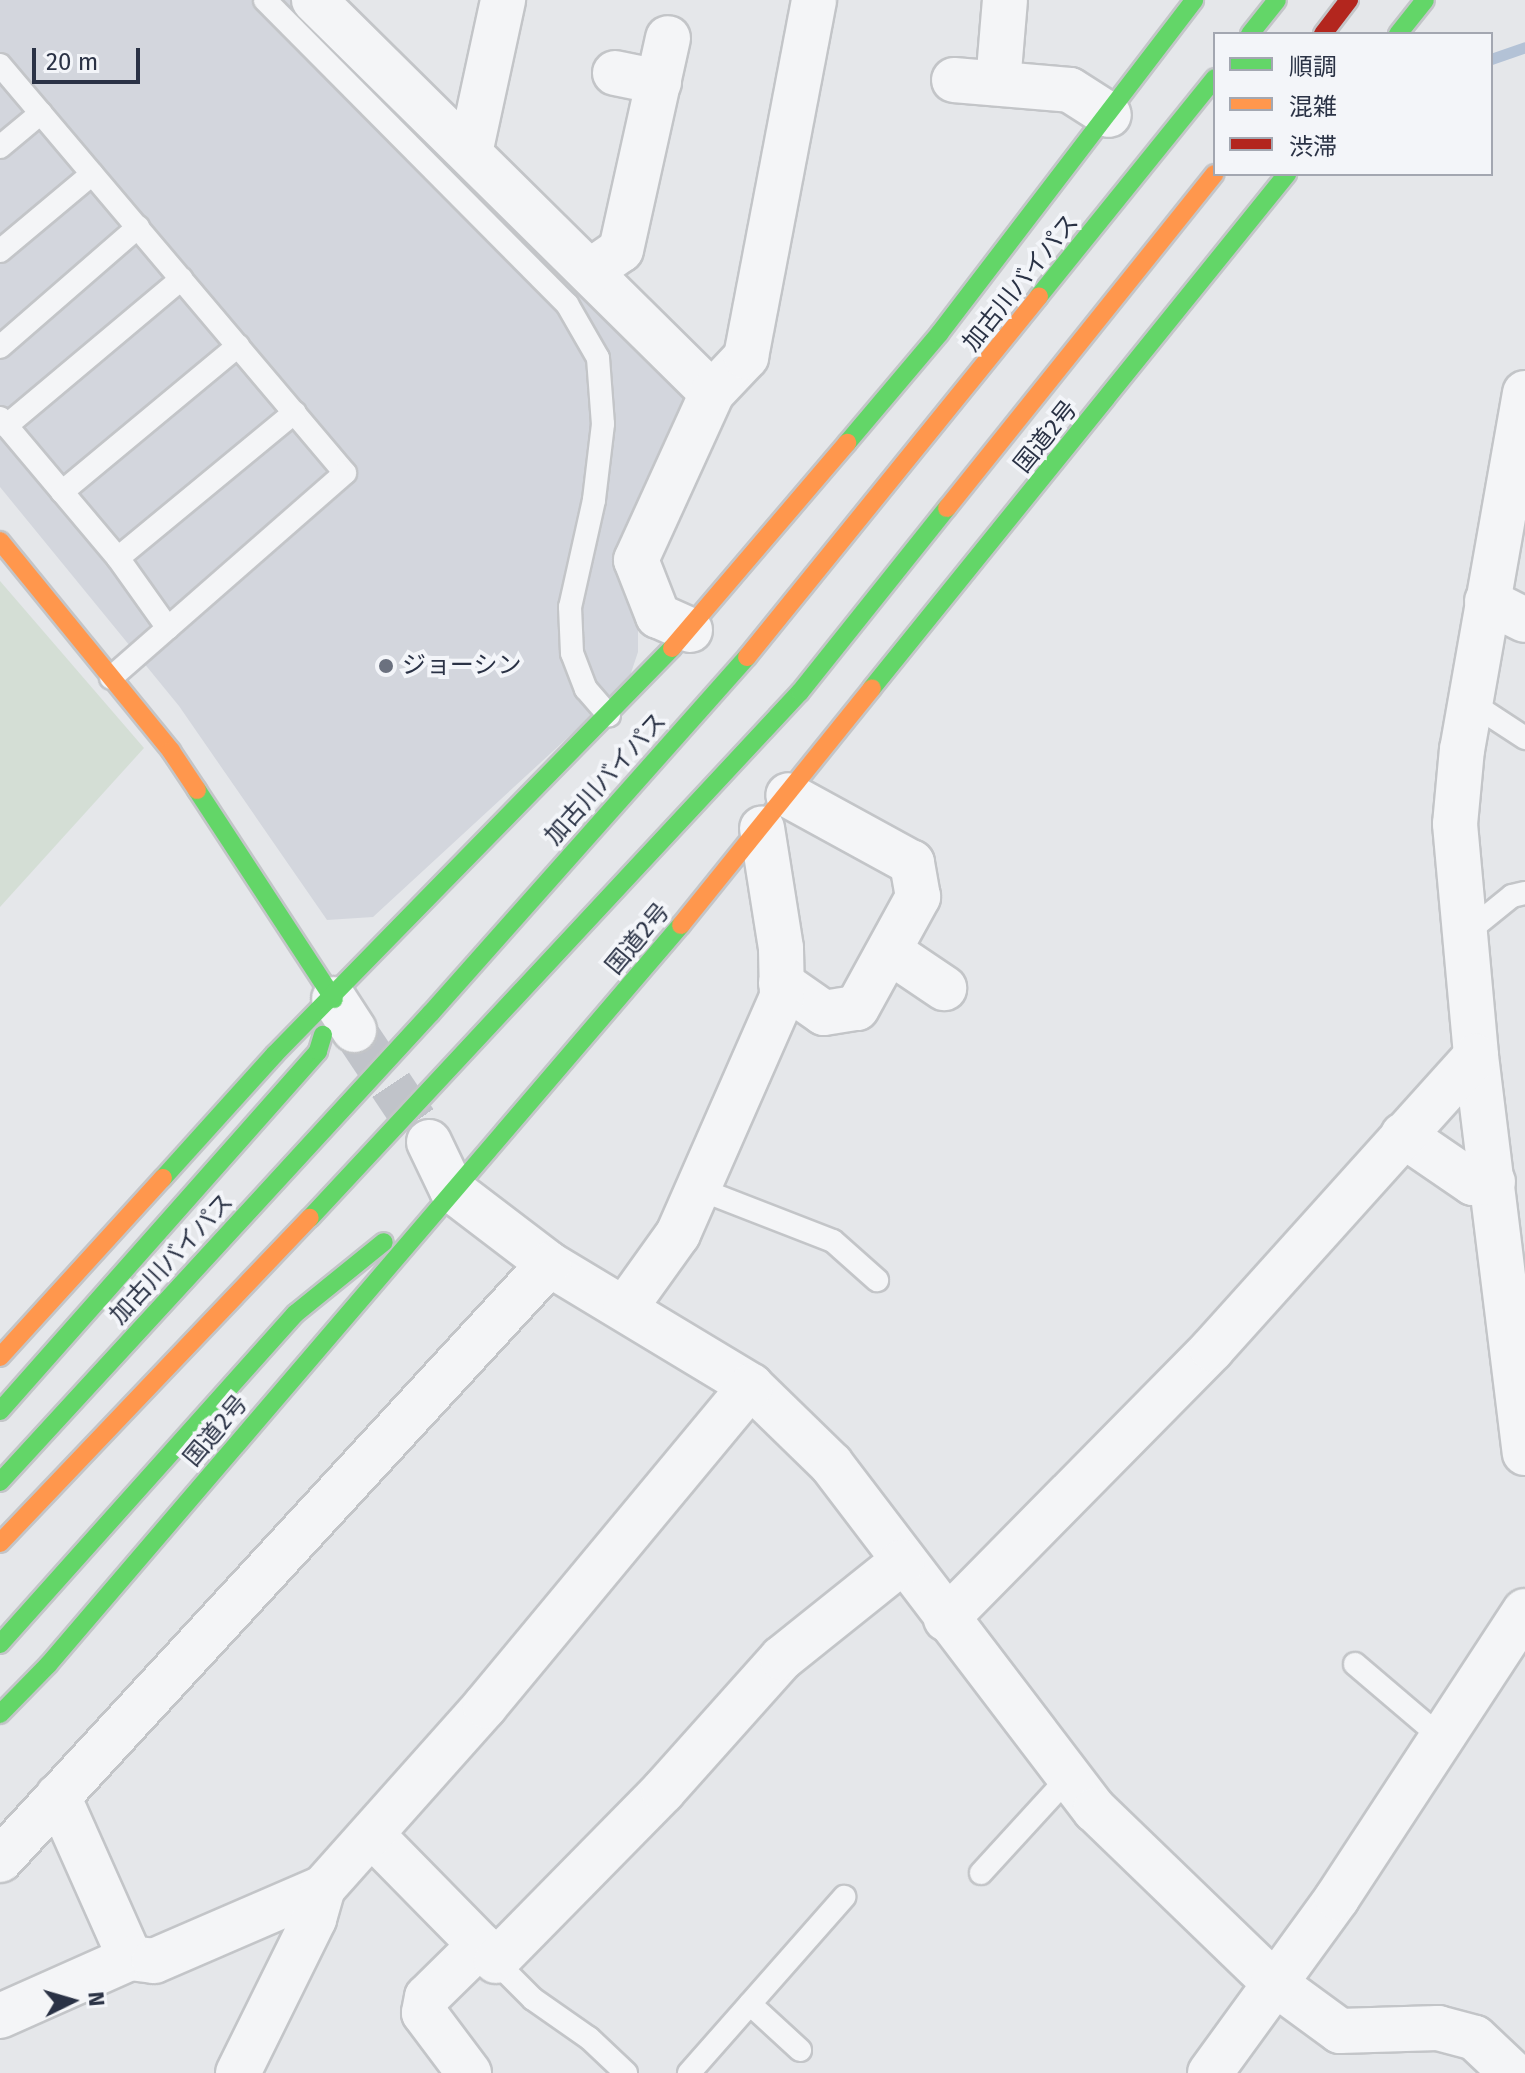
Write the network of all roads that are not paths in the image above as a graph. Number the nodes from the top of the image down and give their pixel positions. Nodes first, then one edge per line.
1 (265, 0) edge
2 (503, 0) edge
3 (814, 0) edge
4 (1005, 0) edge
5 (1194, 0) edge
6 (1277, 0) edge
7 (1349, 0) edge
8 (1425, 0) edge
9 (317, 1) edge
10 (1252, 32) edge
11 (1325, 32) edge
12 (1400, 32) edge
13 (668, 38) dead end
14 (0, 65) edge
15 (615, 73) dead end
16 (954, 80) dead end
17 (1213, 80) edge
18 (659, 82) junction
19 (998, 83) junction
20 (41, 113) junction
21 (1109, 115) junction
22 (0, 147) edge
23 (470, 153) junction
24 (92, 174) junction
25 (1213, 176) edge
26 (1285, 176) edge
27 (138, 227) junction
28 (0, 251) edge
29 (592, 270) junction
30 (181, 279) junction
31 (238, 346) junction
32 (0, 347) edge
33 (712, 393) junction
34 (1525, 393) edge
35 (295, 412) junction
36 (3, 422) edge
37 (62, 492) junction
38 (0, 541) edge
39 (118, 558) junction
40 (1506, 610) edge
41 (168, 628) junction
42 (690, 630) junction
43 (111, 678) junction
44 (1470, 702) junction
45 (609, 715) junction
46 (1525, 738) edge
47 (788, 795) junction
48 (762, 828) junction
49 (1525, 893) edge
50 (1465, 934) junction
51 (892, 953) junction
52 (781, 983) junction
53 (944, 988) dead end
54 (344, 1014) junction
55 (1476, 1056) junction
56 (1403, 1135) junction
57 (429, 1142) tunnel mouth
58 (694, 1187) junction
59 (452, 1190) junction
60 (1505, 1199) edge
61 (549, 1264) junction
62 (877, 1280) dead end
63 (625, 1308) junction
64 (0, 1357) edge
65 (751, 1386) junction
66 (0, 1411) edge
67 (1525, 1453) edge
68 (0, 1482) edge
69 (0, 1543) edge
70 (902, 1562) junction
71 (1525, 1611) edge
72 (946, 1619) junction
73 (0, 1644) edge
74 (1355, 1664) dead end
75 (0, 1714) edge
76 (1442, 1738) junction
77 (1069, 1777) junction
78 (58, 1796) junction
79 (372, 1835) junction
80 (0, 1860) edge
81 (981, 1873) dead end
82 (323, 1888) junction
83 (844, 1897) dead end
84 (488, 1953) junction
85 (130, 1958) junction
86 (1273, 1982) junction
87 (750, 2004) junction
88 (0, 2016) edge
89 (800, 2050) dead end
90 (238, 2073) edge
91 (469, 2073) edge
92 (626, 2073) edge
93 (689, 2073) edge
94 (1210, 2073) edge
95 (1512, 2073) edge

1 - 45 lane
2 - 23 street
3 - 33 street
4 - 19 street
5 - 21 main road
6 - 10 main road
7 - 11 main road
8 - 12 main road
9 - 23 street
13 - 18 street
14 - 20 lane
15 - 18 street
16 - 19 street
17 - 68 main road, 加古川バイパス
18 - 29 street
19 - 21 street
20 - 22 lane
20 - 24 lane
21 - 42 main road
23 - 29 street
24 - 27 lane
24 - 28 lane
25 - 69 main road
26 - 47 main road, 国道2号
27 - 30 lane
27 - 32 lane
29 - 33 street
30 - 31 lane
30 - 36 lane
31 - 35 lane
31 - 37 lane
33 - 42 street
34 - 40 street
35 - 39 lane
35 - 41 lane
36 - 37 lane
37 - 39 lane
38 - 43 main road
39 - 41 lane
40 - 44 street
41 - 43 lane
42 - 45 main road
43 - 54 main road
44 - 46 lane
44 - 50 street
45 - 54 main road
47 - 48 main road, 国道2号
47 - 51 street
48 - 52 street
48 - 59 main road, 国道2号
49 - 50 lane
50 - 55 street
51 - 52 street
51 - 53 street
52 - 58 street
54 - 64 main road
54 - 66 main road
55 - 56 street
55 - 60 street
56 - 60 street
56 - 72 street
57 - 59 street
58 - 62 lane
58 - 63 street
59 - 61 street
59 - 73 main road
59 - 75 main road, 国道2号
60 - 67 street
61 - 63 street
61 - 78 street
63 - 65 street
65 - 70 street
65 - 79 street
70 - 72 street
70 - 84 street
71 - 76 street
72 - 77 street
74 - 76 lane
76 - 86 street
77 - 81 lane
77 - 86 street
78 - 80 street
78 - 85 street
79 - 82 street
79 - 84 street
82 - 85 street
82 - 90 street
83 - 87 lane
84 - 91 street
84 - 92 lane
85 - 88 street
86 - 94 street
86 - 95 street
87 - 89 lane
87 - 93 lane

